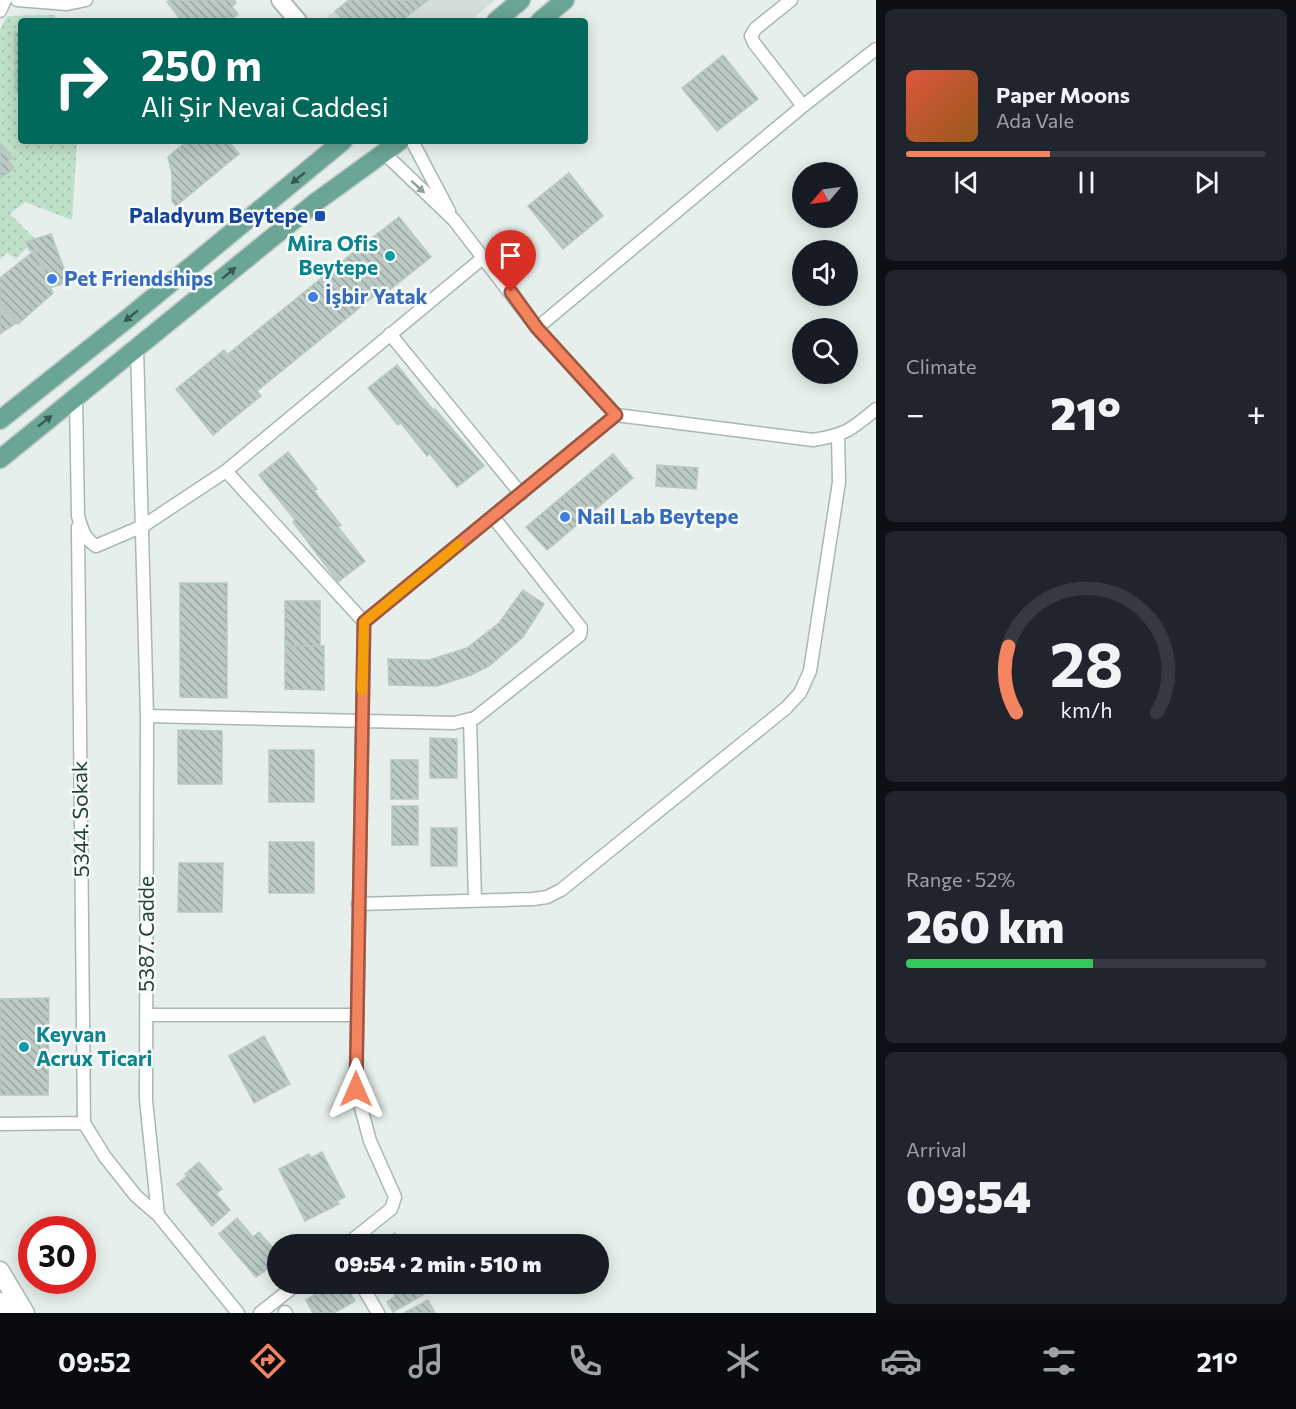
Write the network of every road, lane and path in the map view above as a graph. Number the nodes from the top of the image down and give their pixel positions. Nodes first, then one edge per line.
1 (5, 0) edge
2 (17, 0) edge
3 (86, 0) edge
4 (280, 0) edge
5 (521, 0) edge
6 (565, 0) edge
7 (791, 0) edge
8 (0, 11) edge
9 (295, 18) edge
10 (500, 18) edge
11 (544, 18) edge
12 (876, 49) edge
13 (803, 106) junction
14 (339, 144) edge
15 (413, 144) edge
16 (377, 147) edge
17 (454, 220) junction
18 (484, 257) junction
19 (537, 328) junction
20 (390, 334) junction
21 (137, 348) junction
22 (76, 397) junction
23 (876, 409) edge
24 (616, 415) junction
25 (0, 420) edge
26 (838, 436) junction
27 (0, 459) edge
28 (226, 471) junction
29 (520, 494) junction
30 (78, 516) junction
31 (493, 517) junction
32 (143, 526) junction
33 (364, 622) junction
34 (147, 716) junction
35 (470, 719) junction
36 (362, 722) junction
37 (475, 900) junction
38 (358, 904) junction
39 (147, 1015) junction
40 (356, 1016) junction
41 (84, 1123) junction
42 (0, 1124) edge
43 (158, 1215) junction
44 (360, 1234) edge
45 (0, 1271) edge
46 (284, 1294) edge
47 (367, 1294) edge
48 (0, 1302) edge
49 (7, 1313) edge
50 (25, 1313) edge
51 (238, 1313) edge
52 (260, 1313) edge
53 (378, 1313) edge

1 - 8 street
2 - 3 street
4 - 9 street
5 - 10 main road
6 - 11 main road
7 - 13 street
12 - 13 street
13 - 19 street
14 -> 25 main road
15 - 17 street
16 -> 17 street
21 -> 16 main road
17 - 18 street
18 - 19 street
18 - 20 street
19 - 24 street
20 - 28 street
20 - 29 street
21 - 22 main road
21 - 32 street, 5387. Cadde
27 -> 22 main road
22 - 30 street, 5344. Sokak
23 - 26 street
24 - 26 street
24 - 29 street
26 - 37 street
28 - 32 street
28 - 33 street
29 - 31 street
30 - 32 street
30 - 41 street, 5344. Sokak
31 - 33 street
31 - 35 street
32 - 34 street, 5387. Cadde
33 - 36 street
34 - 36 street
34 - 39 street, 5387. Cadde
35 - 36 street
35 - 37 street
36 - 38 street
37 - 38 street
38 - 40 street
39 - 40 street
39 - 43 street, 5387. Cadde
40 - 44 street
41 - 42 street
41 - 43 street
43 - 51 street
45 - 50 main road
46 - 52 street
47 - 53 street
48 - 49 main road

